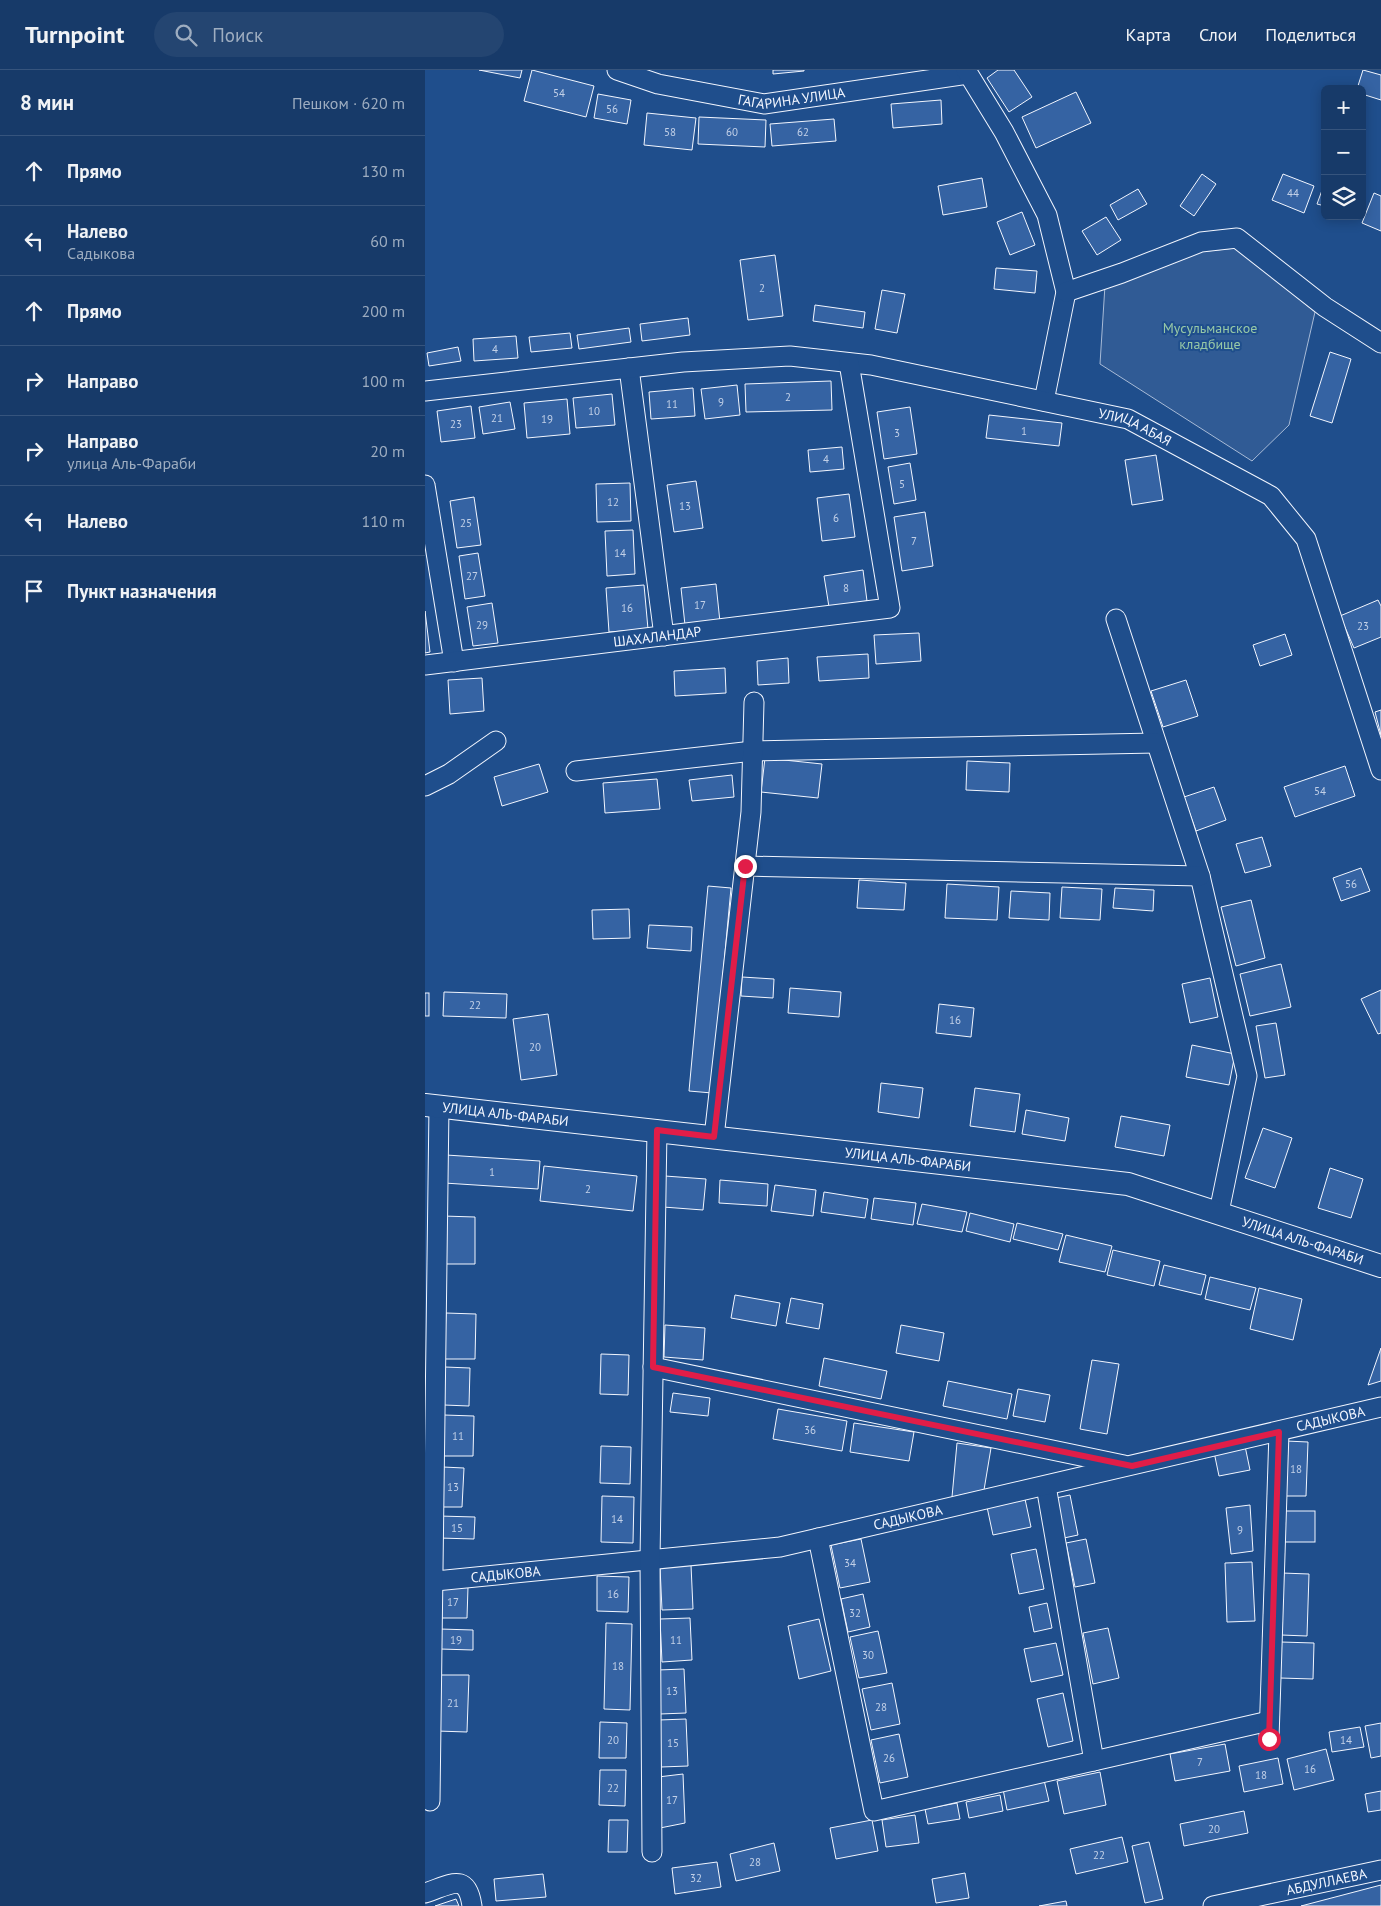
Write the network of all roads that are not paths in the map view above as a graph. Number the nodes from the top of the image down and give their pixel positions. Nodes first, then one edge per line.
1 (617, 70) edge
2 (967, 72) edge
3 (1066, 292) junction
4 (1381, 343) edge
5 (849, 363) junction
6 (629, 368) junction
7 (425, 391) edge
8 (1044, 401) junction
9 (425, 485) edge
10 (1116, 620) dead end
11 (664, 636) junction
12 (454, 662) junction
13 (425, 666) edge
14 (754, 702) dead end
15 (497, 741) dead end
16 (1157, 744) junction
17 (753, 751) junction
18 (1381, 770) edge
19 (576, 772) dead end
20 (425, 786) edge
21 (745, 866) junction
22 (1199, 876) junction
23 (432, 1105) edge
24 (657, 1130) junction
25 (714, 1137) junction
26 (1219, 1212) junction
27 (1381, 1266) edge
28 (653, 1367) junction
29 (1381, 1407) edge
30 (1279, 1432) junction
31 (1132, 1466) junction
32 (1046, 1486) junction
33 (818, 1538) junction
34 (650, 1560) junction
35 (429, 1581) edge
36 (1094, 1761) junction
37 (430, 1801) dead end
38 (653, 1852) dead end
39 (1381, 1870) edge
40 (425, 1893) edge
41 (472, 1906) edge
42 (1213, 1906) edge

1 - 2 street, ГАГАРИНА УЛИЦА
2 - 3 street
3 - 4 street
3 - 8 street
5 - 6 street, УЛИЦА АБАЯ
5 - 8 street, УЛИЦА АБАЯ
5 - 11 street, ШАХАЛАНДАР
6 - 7 street, УЛИЦА АБАЯ
6 - 11 street
8 - 18 street, УЛИЦА АБАЯ
9 - 12 street
10 - 16 street
11 - 12 street, ШАХАЛАНДАР
12 - 13 street, ШАХАЛАНДАР
14 - 17 street
15 - 20 street
16 - 17 street
16 - 22 street
17 - 19 street
17 - 21 street
21 - 22 street
21 - 25 street
22 - 26 street
23 - 24 main road, УЛИЦА АЛЬ-ФАРАБИ
23 - 35 street
24 - 25 main road, УЛИЦА АЛЬ-ФАРАБИ
24 - 28 street
25 - 26 main road, УЛИЦА АЛЬ-ФАРАБИ
26 - 27 main road, УЛИЦА АЛЬ-ФАРАБИ
28 - 31 street
28 - 34 street
29 - 30 street, САДЫКОВА
30 - 31 street, САДЫКОВА
30 - 36 street
31 - 32 street, САДЫКОВА
32 - 33 street, САДЫКОВА
32 - 36 street
33 - 34 street, САДЫКОВА
33 - 36 street
34 - 35 street, САДЫКОВА
34 - 38 street
35 - 37 street
39 - 42 street, АБДУЛЛАЕВА
40 - 41 street

